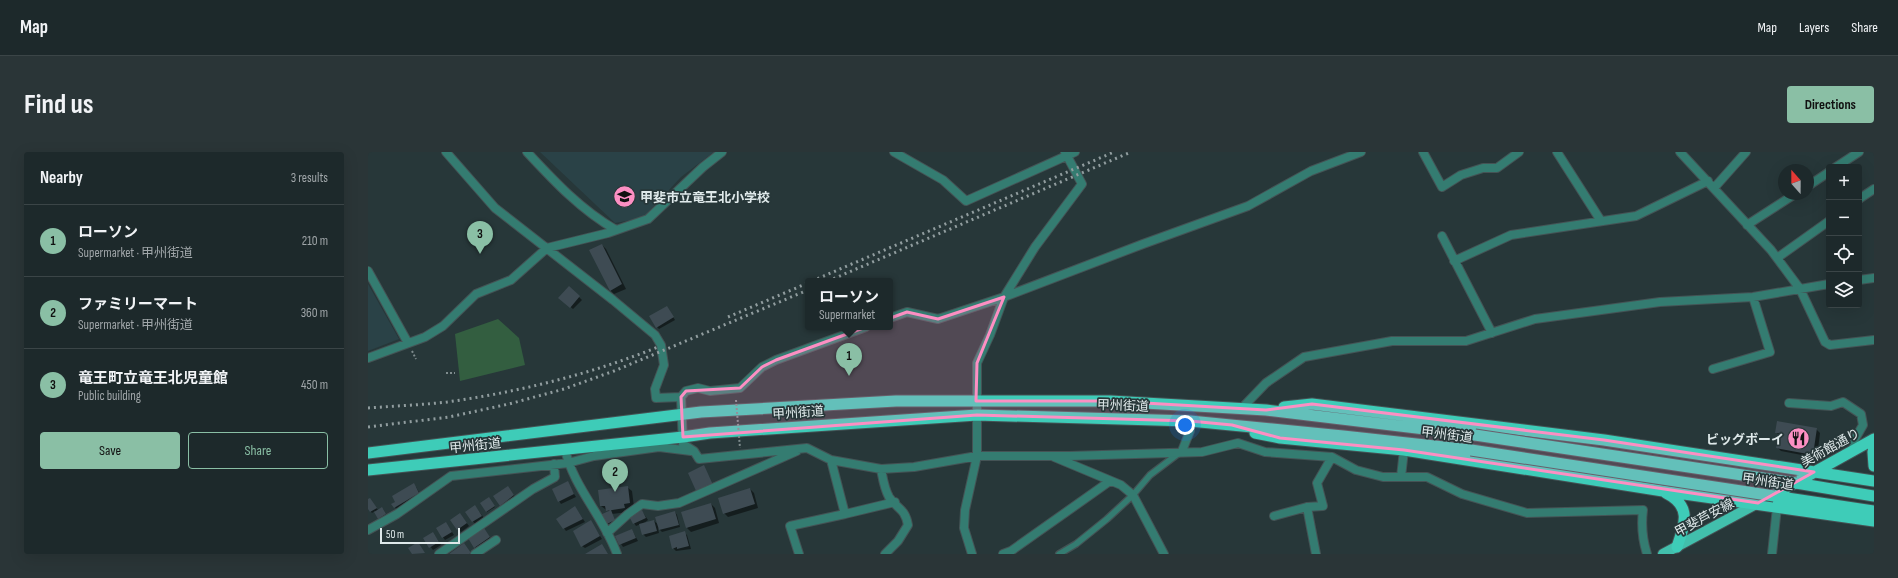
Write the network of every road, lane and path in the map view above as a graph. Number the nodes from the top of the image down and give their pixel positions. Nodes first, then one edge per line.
1 (446, 152) edge
2 (527, 152) edge
3 (722, 152) edge
4 (894, 152) edge
5 (1361, 152) edge
6 (1423, 152) edge
7 (1519, 152) edge
8 (1557, 152) edge
9 (1680, 152) edge
10 (1746, 152) edge
11 (1859, 152) edge
12 (1069, 153) edge
13 (1841, 164) edge
14 (1826, 174) edge
15 (1708, 181) junction
16 (1814, 182) edge
17 (1714, 188) junction
18 (1874, 189) edge
19 (1862, 197) edge
20 (1786, 200) edge
21 (1601, 221) junction
22 (1826, 223) edge
23 (1747, 226) junction
24 (616, 230) junction
25 (1442, 236) dead end
26 (547, 248) junction
27 (1777, 258) junction
28 (1454, 261) junction
29 (368, 271) edge
30 (1874, 278) edge
31 (1862, 280) edge
32 (1826, 285) edge
33 (1800, 289) junction
34 (1004, 297) junction
35 (1753, 297) junction
36 (893, 317) edge
37 (858, 330) edge
38 (1492, 333) junction
39 (1874, 340) edge
40 (408, 343) junction
41 (368, 358) edge
42 (1713, 369) dead end
43 (446, 373) dead end
44 (455, 373) dead end
45 (681, 397) junction
46 (736, 400) dead end
47 (976, 401) junction
48 (1789, 403) dead end
49 (1242, 408) junction
50 (1266, 410) junction
51 (681, 415) junction
52 (977, 415) junction
53 (1190, 421) junction
54 (1232, 425) junction
55 (683, 437) junction
56 (1874, 439) edge
57 (1874, 447) edge
58 (740, 448) dead end
59 (804, 448) junction
60 (565, 449) junction
61 (1404, 450) junction
62 (1853, 450) junction
63 (694, 451) junction
64 (1182, 452) junction
65 (368, 453) edge
66 (977, 456) junction
67 (1050, 456) junction
68 (1332, 457) junction
69 (831, 460) junction
70 (568, 463) junction
71 (554, 464) junction
72 (1874, 466) edge
73 (368, 470) edge
74 (881, 470) junction
75 (1814, 472) junction
76 (1401, 477) junction
77 (1110, 480) junction
78 (1874, 480) edge
79 (1663, 491) junction
80 (1133, 495) junction
81 (1874, 496) edge
82 (895, 502) junction
83 (1758, 503) junction
84 (1777, 506) junction
85 (1307, 507) junction
86 (1874, 511) edge
87 (845, 514) junction
88 (1274, 516) dead end
89 (1874, 521) edge
90 (368, 530) edge
91 (607, 533) junction
92 (496, 540) dead end
93 (1677, 547) junction
94 (439, 554) edge
95 (476, 554) edge
96 (617, 554) edge
97 (799, 554) edge
98 (885, 554) edge
99 (972, 554) edge
100 (1003, 554) edge
101 (1059, 554) edge
102 (1164, 554) edge
103 (1316, 554) edge
104 (1647, 554) edge
105 (1663, 554) edge
106 (1772, 554) edge

1 - 26 street
2 - 24 street
3 - 24 street
4 - 12 street
5 - 34 street
6 - 7 street
8 - 21 street
9 - 15 street
10 - 17 street
11 - 13 street
12 - 34 street
14 - 16 street
15 - 17 street
15 - 21 street
17 - 23 street
18 - 19 street
20 - 23 street
21 - 28 street
22 - 27 street
23 - 27 street
24 - 26 street
25 - 28 street
26 - 40 street
26 - 45 street
27 - 33 street
28 - 38 street
29 - 40 street
30 - 31 street
32 - 33 street
33 - 35 street
33 - 39 street
34 - 36 street
34 - 47 street
35 - 38 street
35 - 42 street
37 - 45 street
38 - 49 street
40 - 41 street
43 - 44 path
45 - 51 street
46 - 58 path, bridge
47 - 49 highway, 甲州街道
47 - 51 highway, 甲州街道
47 - 52 street
48 - 62 street
49 - 50 highway, 甲州街道
50 - 75 highway, 甲州街道
50 - 81 highway, 甲州街道, bridge
51 - 55 street
51 - 65 highway, 甲州街道
52 - 53 highway, 甲州街道
52 - 55 highway, 甲州街道
52 - 66 street
53 - 54 highway, 甲州街道
53 - 64 street
54 - 61 highway
54 - 86 highway, 甲州街道, bridge
55 - 60 highway, 甲州街道
55 - 63 street
56 - 62 highway, 美術館通り
57 - 72 highway
59 - 63 street
59 - 69 street
59 - 91 street
60 - 70 street
60 - 73 highway, 甲州街道
61 - 76 street
61 - 79 highway
62 - 75 highway, 美術館通り
63 - 70 street
64 - 67 street
64 - 68 street
64 - 80 lane
66 - 67 street
66 - 74 street
66 - 99 street
67 - 77 street
68 - 76 street
68 - 85 street
69 - 74 street
69 - 87 street
70 - 71 street
70 - 91 street
71 - 90 street
71 - 94 street
74 - 82 street
75 - 78 highway, 甲州街道
75 - 83 highway, 美術館通り
76 - 104 street
77 - 80 street
77 - 100 street
79 - 83 highway
79 - 93 highway
80 - 101 lane
80 - 102 street
82 - 87 street
82 - 98 street
83 - 84 highway
83 - 93 main road, 甲斐芦安線
84 - 89 highway
84 - 106 street
85 - 88 street
85 - 103 street
87 - 97 street
91 - 96 street
92 - 95 street
93 - 105 main road, 甲斐芦安線

